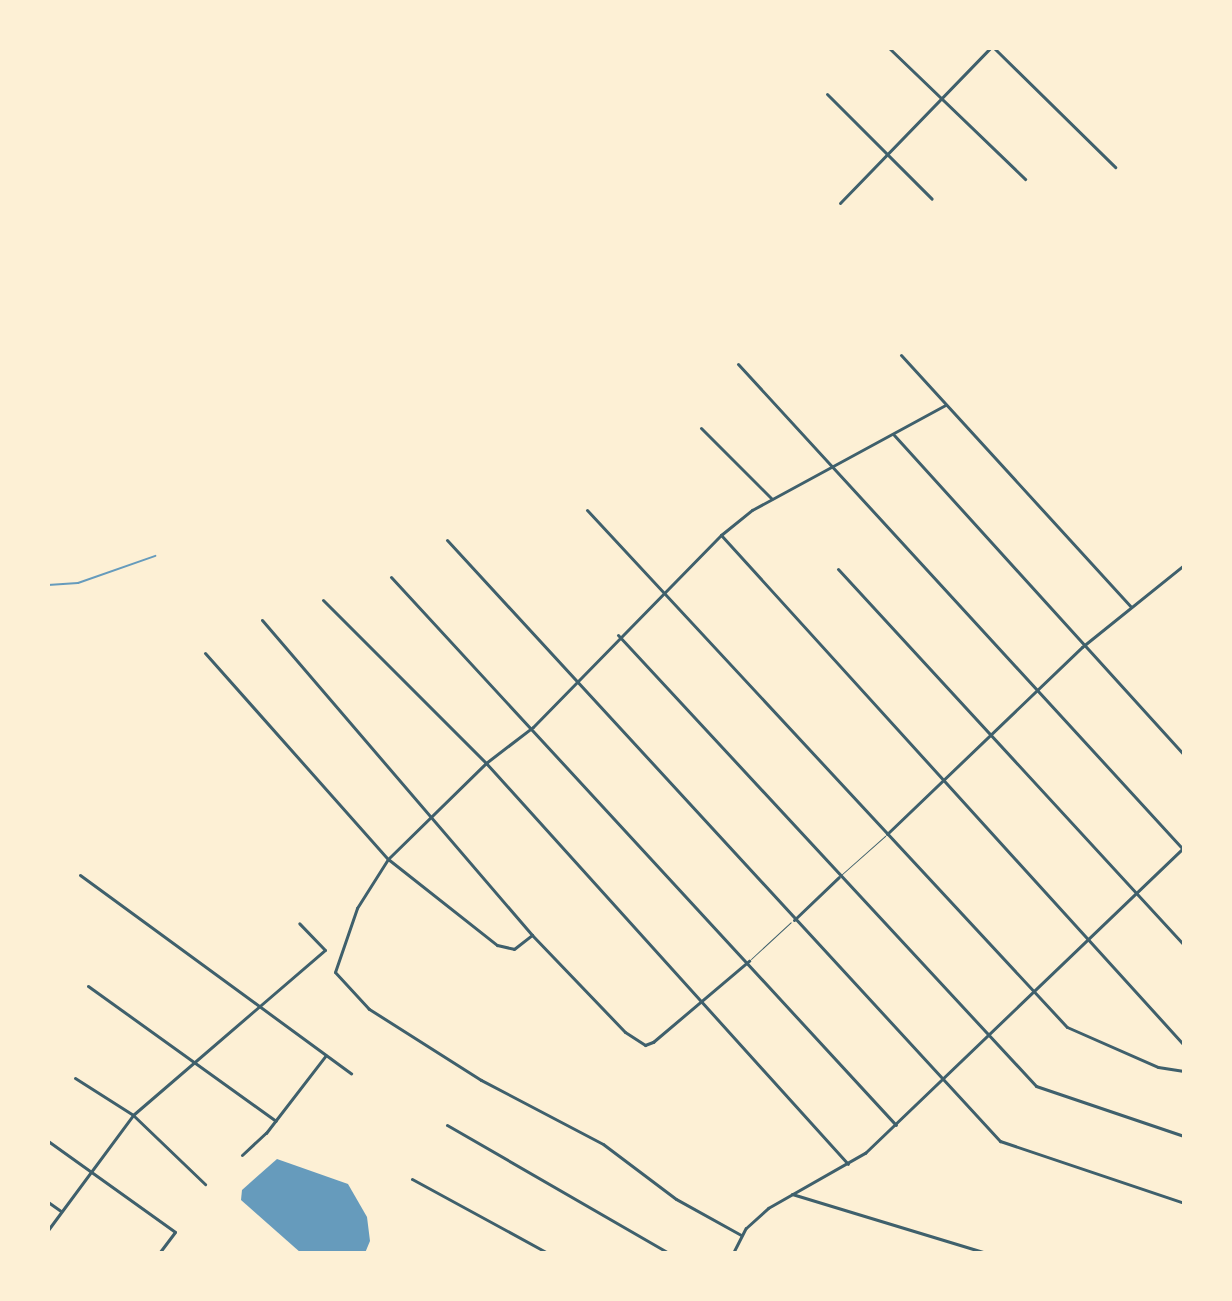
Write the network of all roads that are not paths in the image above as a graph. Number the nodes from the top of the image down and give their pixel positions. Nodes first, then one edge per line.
1 (889, 48) edge
2 (992, 48) edge
3 (827, 94) dead end
4 (941, 98) junction
5 (887, 154) junction
6 (1115, 167) dead end
7 (1025, 179) dead end
8 (932, 199) dead end
9 (840, 203) dead end
10 (901, 355) dead end
11 (738, 364) dead end
12 (945, 405) junction
13 (701, 428) dead end
14 (894, 435) junction
15 (831, 467) junction
16 (772, 499) junction
17 (587, 510) dead end
18 (721, 535) junction
19 (447, 540) dead end
20 (1184, 565) edge
21 (838, 569) dead end
22 (391, 577) dead end
23 (664, 593) junction
24 (323, 600) dead end
25 (1131, 607) junction
26 (262, 620) dead end
27 (618, 635) junction
28 (1082, 647) junction
29 (205, 653) dead end
30 (577, 682) junction
31 (1037, 691) junction
32 (533, 727) junction
33 (989, 733) junction
34 (1184, 755) edge
35 (486, 763) junction
36 (942, 776) junction
37 (432, 816) junction
38 (887, 834) junction
39 (1183, 848) edge
40 (388, 859) junction
41 (80, 875) dead end
42 (839, 877) junction
43 (1137, 894) junction
44 (794, 920) junction
45 (299, 923) dead end
46 (532, 935) junction
47 (1090, 940) junction
48 (1184, 945) edge
49 (749, 961) junction
50 (88, 986) dead end
51 (1035, 991) junction
52 (699, 1004) junction
53 (260, 1006) junction
54 (987, 1036) junction
55 (1184, 1045) edge
56 (326, 1055) junction
57 (194, 1062) junction
58 (1184, 1071) edge
59 (351, 1073) dead end
60 (75, 1078) dead end
61 (941, 1081) junction
62 (133, 1115) junction
63 (276, 1121) junction
64 (447, 1125) dead end
65 (896, 1125) junction
66 (1184, 1136) edge
67 (48, 1141) edge
68 (242, 1155) dead end
69 (848, 1164) junction
70 (90, 1170) junction
71 (412, 1179) dead end
72 (205, 1184) dead end
73 (792, 1194) junction
74 (48, 1202) edge
75 (1184, 1203) edge
76 (61, 1211) junction
77 (48, 1230) edge
78 (741, 1235) junction
79 (159, 1253) edge
80 (548, 1253) edge
81 (669, 1253) edge
82 (733, 1253) edge
83 (986, 1253) edge

1 - 4 street
2 - 4 street
2 - 6 street
3 - 5 street
4 - 5 street
4 - 7 street
5 - 8 street
5 - 9 street
10 - 12 street
11 - 15 street
12 - 14 street
12 - 25 street
13 - 16 street
14 - 15 street
14 - 28 street
15 - 16 street
15 - 31 street
16 - 18 street
17 - 23 street
18 - 23 street
18 - 36 street
19 - 30 street
20 - 25 street
21 - 33 street
22 - 32 street
23 - 27 street
23 - 38 street
24 - 35 street
25 - 28 street
26 - 37 street
27 - 30 street
27 - 42 street
28 - 31 street
28 - 34 street
29 - 40 street
30 - 32 street
30 - 44 street
31 - 33 street
31 - 39 street
32 - 35 street
32 - 49 street
33 - 36 street
33 - 43 street
35 - 37 street
35 - 52 street
36 - 38 street
36 - 47 street
37 - 40 street
37 - 46 street
38 - 42 lane
38 - 51 street
39 - 43 street
40 - 46 street
40 - 78 street
41 - 53 street
42 - 44 street
42 - 54 street
43 - 47 street
43 - 48 street
44 - 49 lane
44 - 61 street
45 - 53 street
46 - 52 street
47 - 51 street
47 - 55 street
49 - 52 street
49 - 65 street
50 - 57 street
51 - 54 street
51 - 58 street
52 - 69 street
53 - 56 street
53 - 57 street
54 - 61 street
54 - 66 street
56 - 59 street
56 - 63 street
57 - 62 street
57 - 63 street
60 - 62 street
61 - 65 street
61 - 75 street
62 - 70 street
62 - 72 street
63 - 68 street
64 - 81 street
65 - 69 street
67 - 70 street
69 - 73 street
70 - 76 street
70 - 79 street
71 - 80 street
73 - 78 street
73 - 83 street
74 - 76 street
76 - 77 street
78 - 82 street

